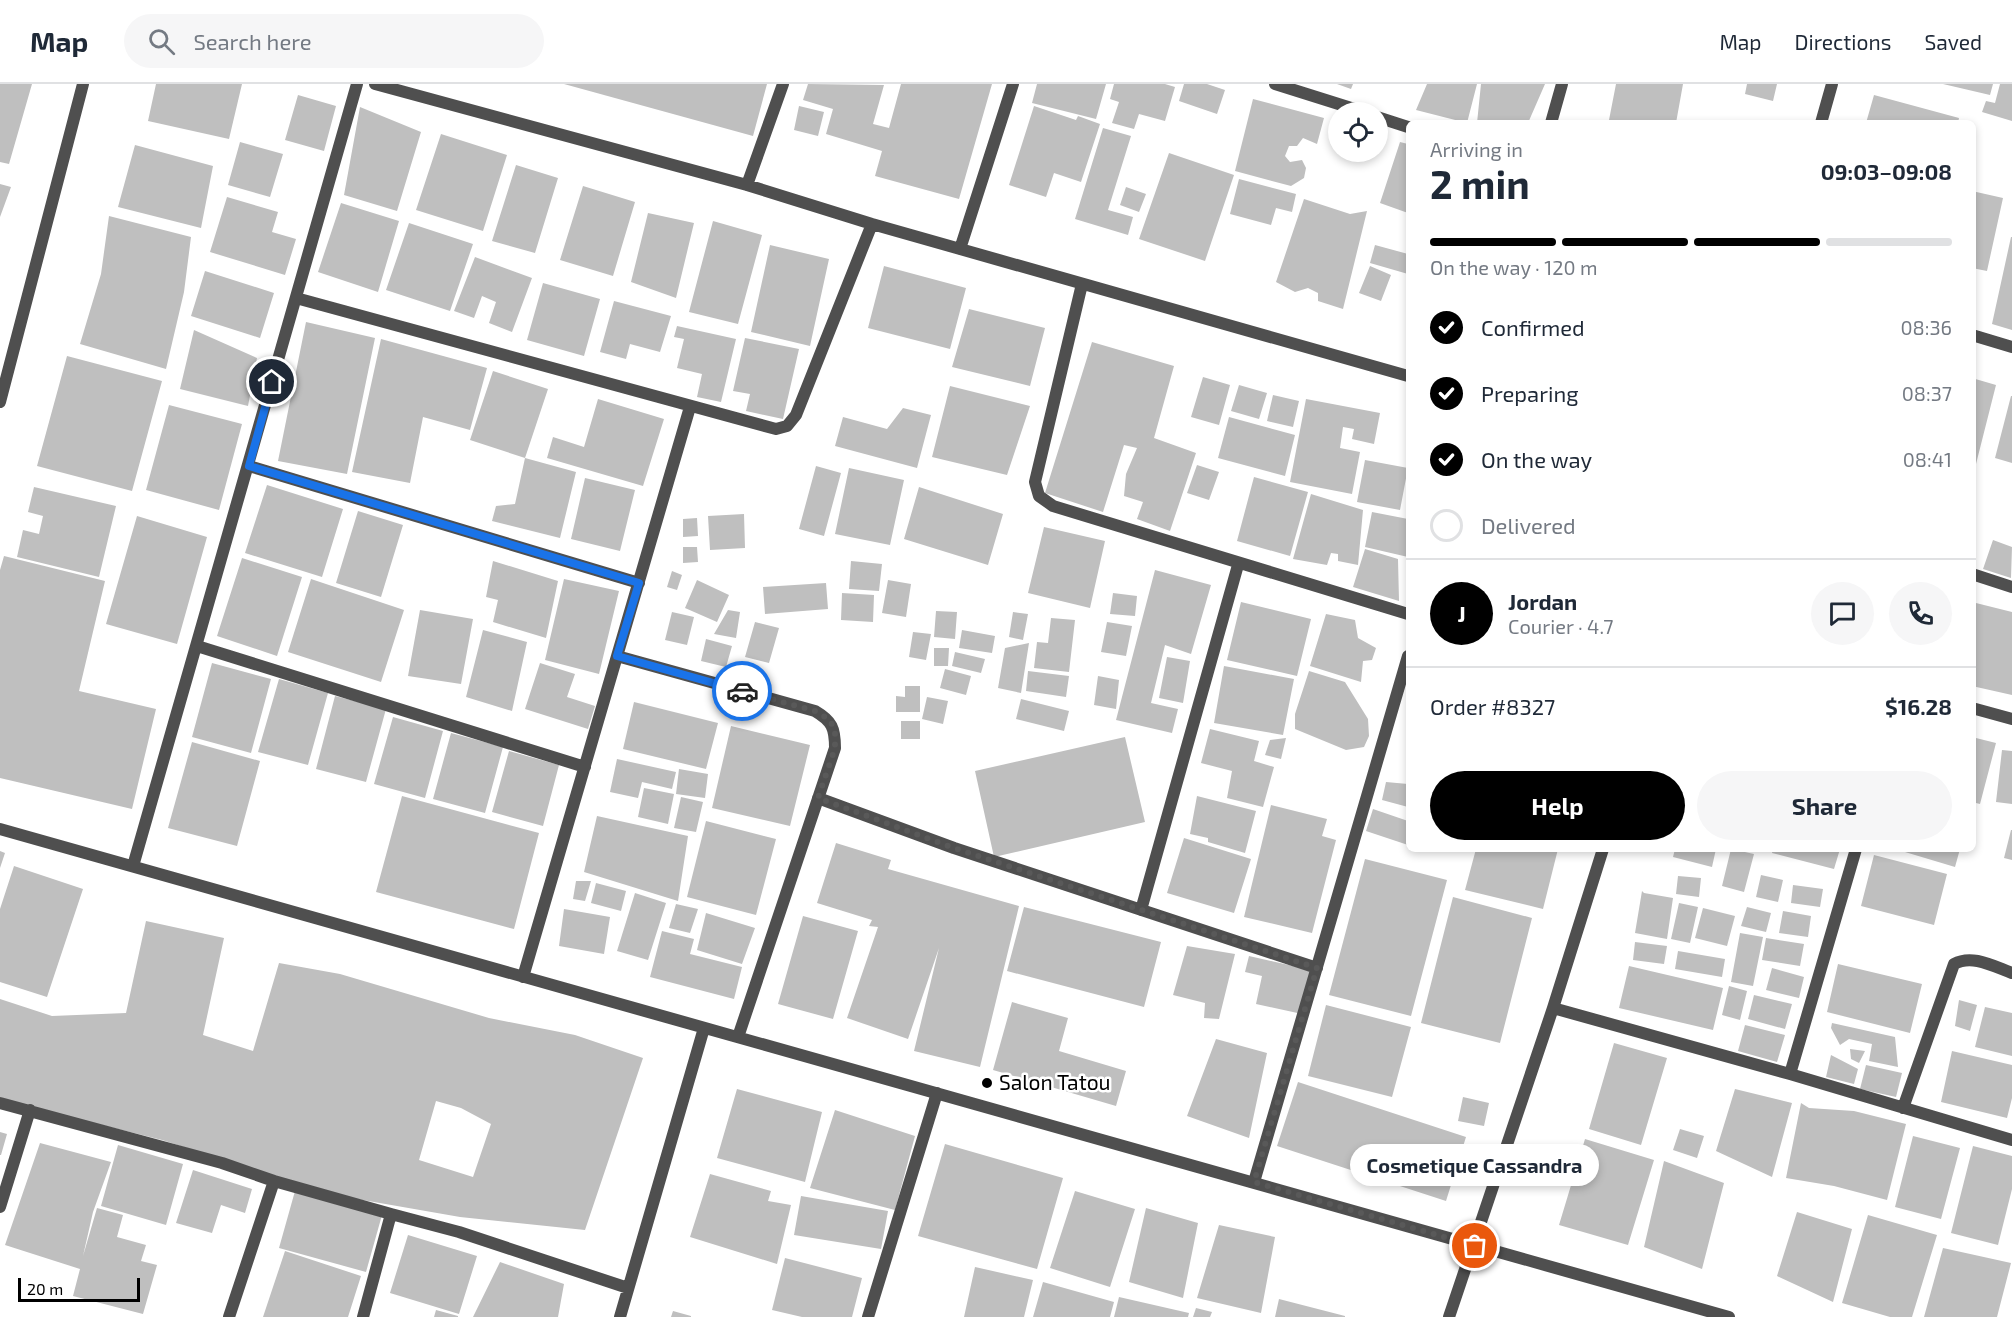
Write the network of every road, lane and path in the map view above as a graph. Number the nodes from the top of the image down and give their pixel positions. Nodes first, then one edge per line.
1 (83, 84) edge
2 (357, 84) edge
3 (375, 84) edge
4 (783, 84) edge
5 (1013, 84) edge
6 (1275, 84) edge
7 (1562, 84) edge
8 (1832, 84) edge
9 (1332, 102) edge
10 (1552, 120) edge
11 (1822, 120) edge
12 (1388, 121) edge
13 (1406, 126) edge
14 (747, 185) junction
15 (872, 224) junction
16 (960, 249) junction
17 (1082, 284) junction
18 (296, 298) junction
19 (1976, 336) edge
20 (2012, 347) edge
21 (1406, 375) edge
22 (0, 402) edge
23 (690, 407) junction
24 (249, 466) junction
25 (1238, 565) junction
26 (1976, 575) edge
27 (639, 583) junction
28 (2012, 587) edge
29 (1406, 613) edge
30 (197, 646) junction
31 (617, 656) junction
32 (1406, 663) edge
33 (1976, 709) edge
34 (2012, 719) edge
35 (585, 767) junction
36 (818, 798) junction
37 (0, 829) edge
38 (1602, 852) edge
39 (1855, 852) edge
40 (134, 866) junction
41 (1141, 910) junction
42 (1317, 968) junction
43 (2012, 973) edge
44 (523, 977) junction
45 (1553, 1008) junction
46 (704, 1028) junction
47 (738, 1037) junction
48 (1790, 1074) junction
49 (937, 1094) junction
50 (0, 1103) edge
51 (1903, 1107) junction
52 (30, 1110) junction
53 (2012, 1140) edge
54 (274, 1181) junction
55 (1254, 1182) junction
56 (0, 1207) edge
57 (392, 1214) junction
58 (1475, 1246) junction
59 (628, 1288) junction
60 (229, 1317) edge
61 (363, 1317) edge
62 (620, 1317) edge
63 (868, 1317) edge
64 (1449, 1317) edge
65 (1729, 1317) edge

1 - 22 street
2 - 18 street
3 - 14 street
4 - 14 street
5 - 16 street
6 - 9 street
7 - 10 street
8 - 11 street
12 - 13 street
14 - 15 street
15 - 16 street
15 - 23 street
16 - 17 street
17 - 21 street
17 - 25 street
18 - 23 street
18 - 24 street
19 - 20 street
23 - 27 street
24 - 27 street
24 - 30 street
25 - 29 street
25 - 41 street
26 - 28 street
27 - 31 street
30 - 35 street
30 - 40 street
31 - 35 street
31 - 36 street
32 - 42 street
33 - 34 street
35 - 44 street
36 - 41 street
36 - 47 street
37 - 40 street
38 - 45 street
39 - 48 street
40 - 44 street
41 - 42 street
42 - 55 street
43 - 51 street
44 - 46 street
45 - 48 street
45 - 58 street
46 - 47 street
46 - 59 street
47 - 49 street
48 - 51 street
49 - 55 street
49 - 63 street
50 - 52 street
51 - 53 street
52 - 54 street
52 - 56 street
54 - 57 street
54 - 60 street
55 - 58 street
57 - 59 street
57 - 61 street
58 - 64 street
58 - 65 street
59 - 62 street

